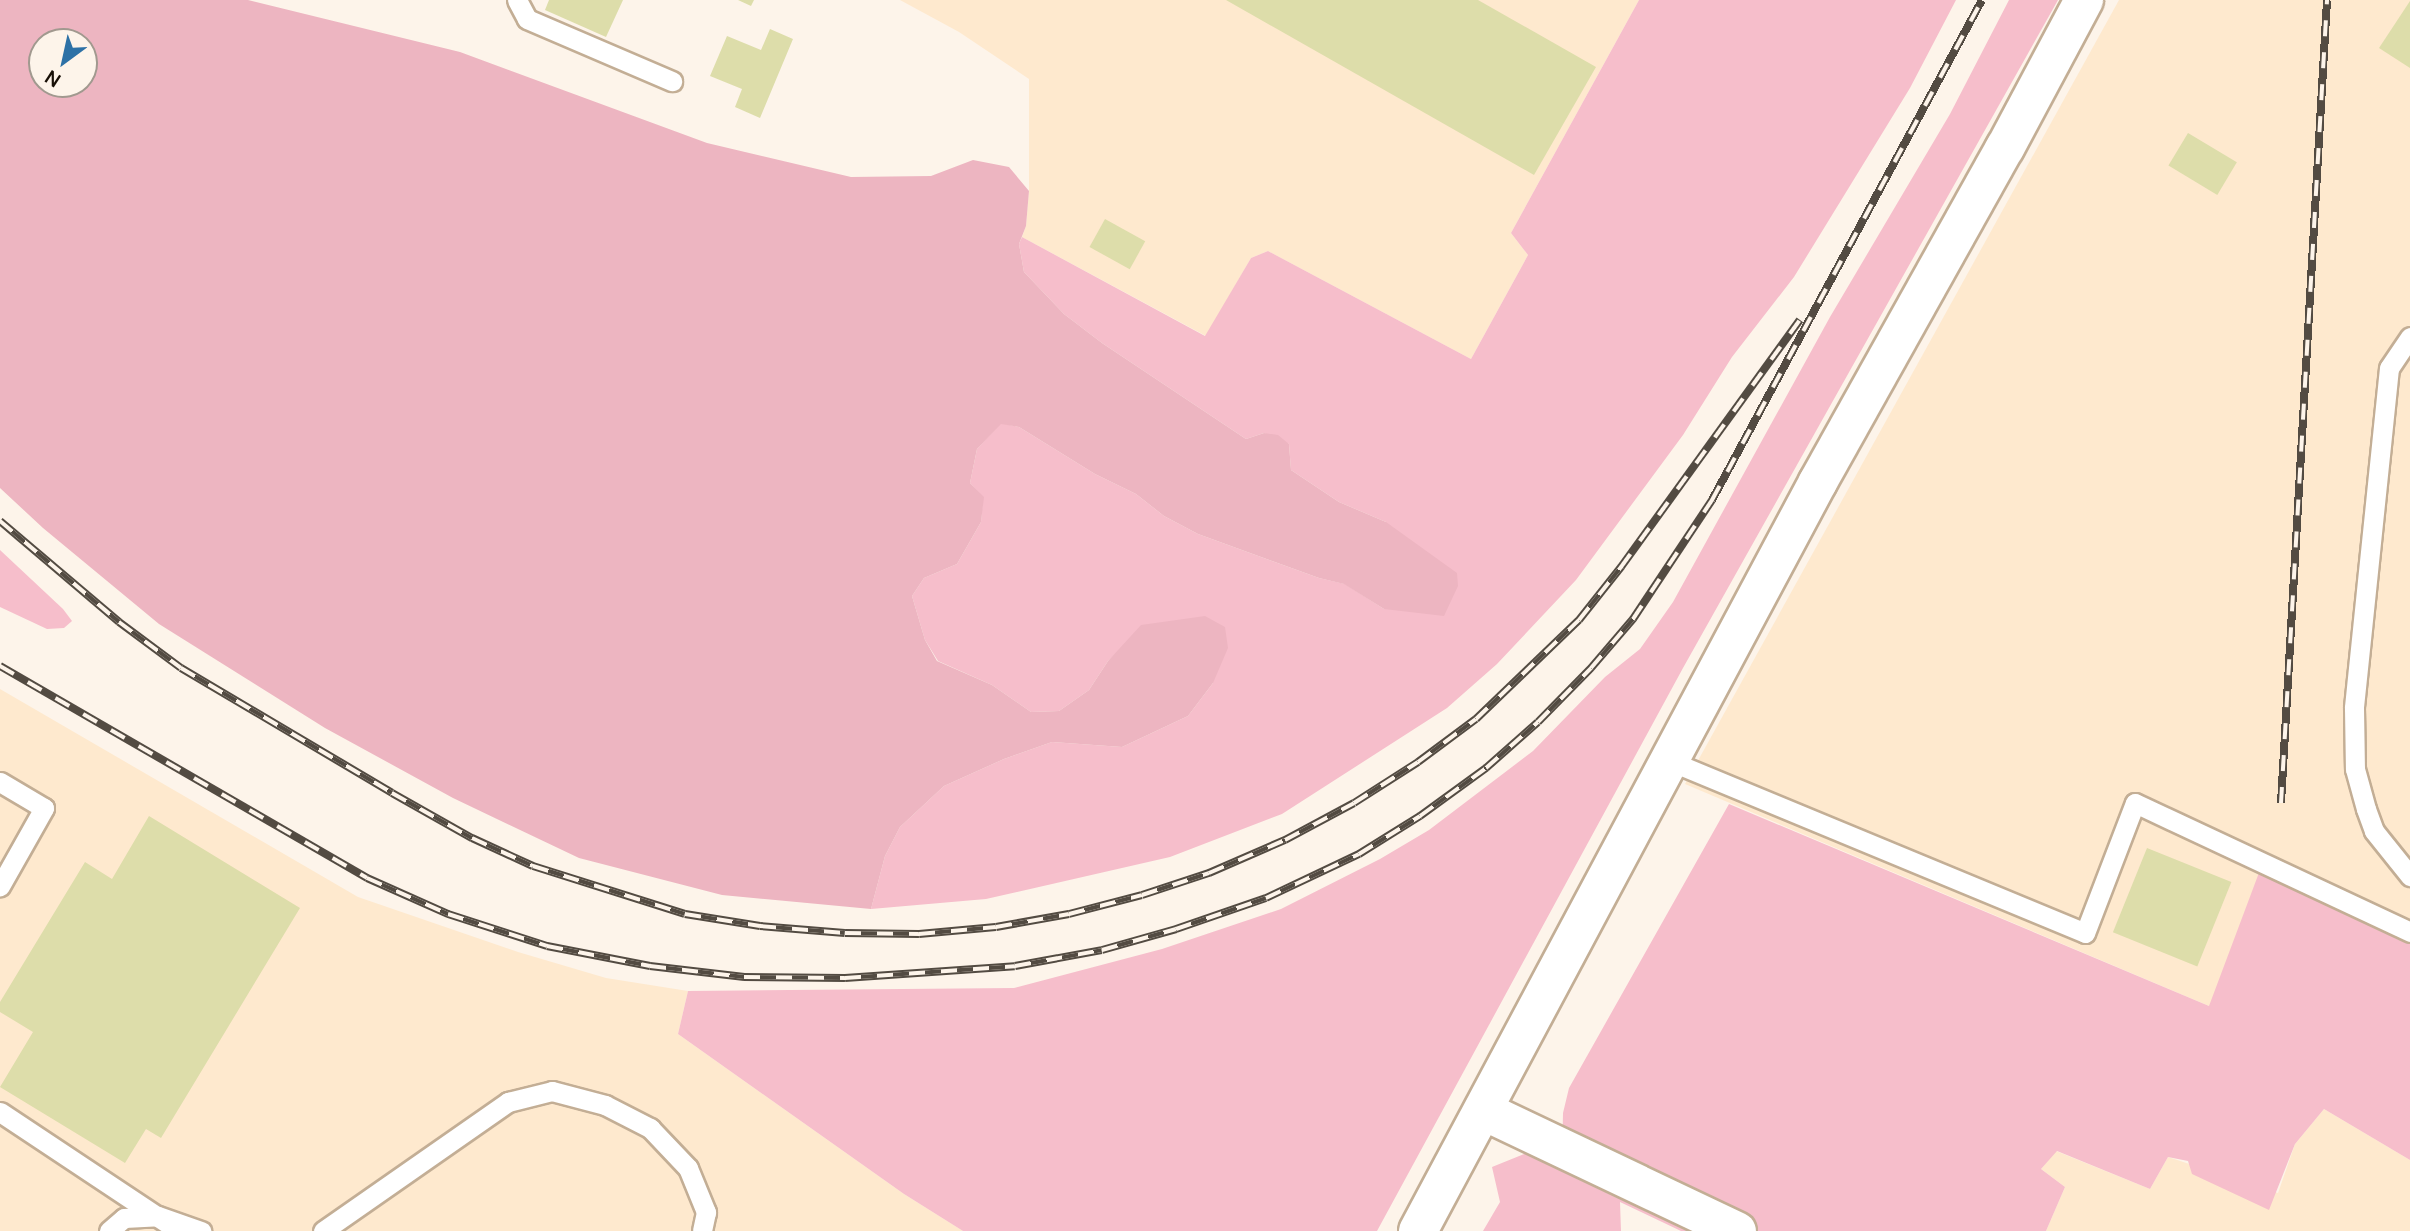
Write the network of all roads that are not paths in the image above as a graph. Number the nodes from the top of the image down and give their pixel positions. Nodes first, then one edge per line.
1 (517, 0) edge
2 (2084, 0) edge
3 (672, 81) dead end
4 (2410, 337) edge
5 (1670, 761) junction
6 (0, 782) edge
7 (2410, 876) edge
8 (0, 886) edge
9 (2410, 932) edge
10 (1484, 1111) junction
11 (0, 1112) edge
12 (158, 1216) junction
13 (109, 1231) edge
14 (179, 1231) edge
15 (201, 1231) edge
16 (323, 1231) edge
17 (702, 1231) edge
18 (1418, 1231) edge
19 (1737, 1231) edge

1 - 3 lane
2 - 5 street
4 - 7 lane
5 - 9 lane
5 - 10 street
6 - 8 lane
10 - 18 street
10 - 19 street
11 - 12 lane
12 - 13 lane
12 - 14 lane
12 - 15 lane
16 - 17 lane

